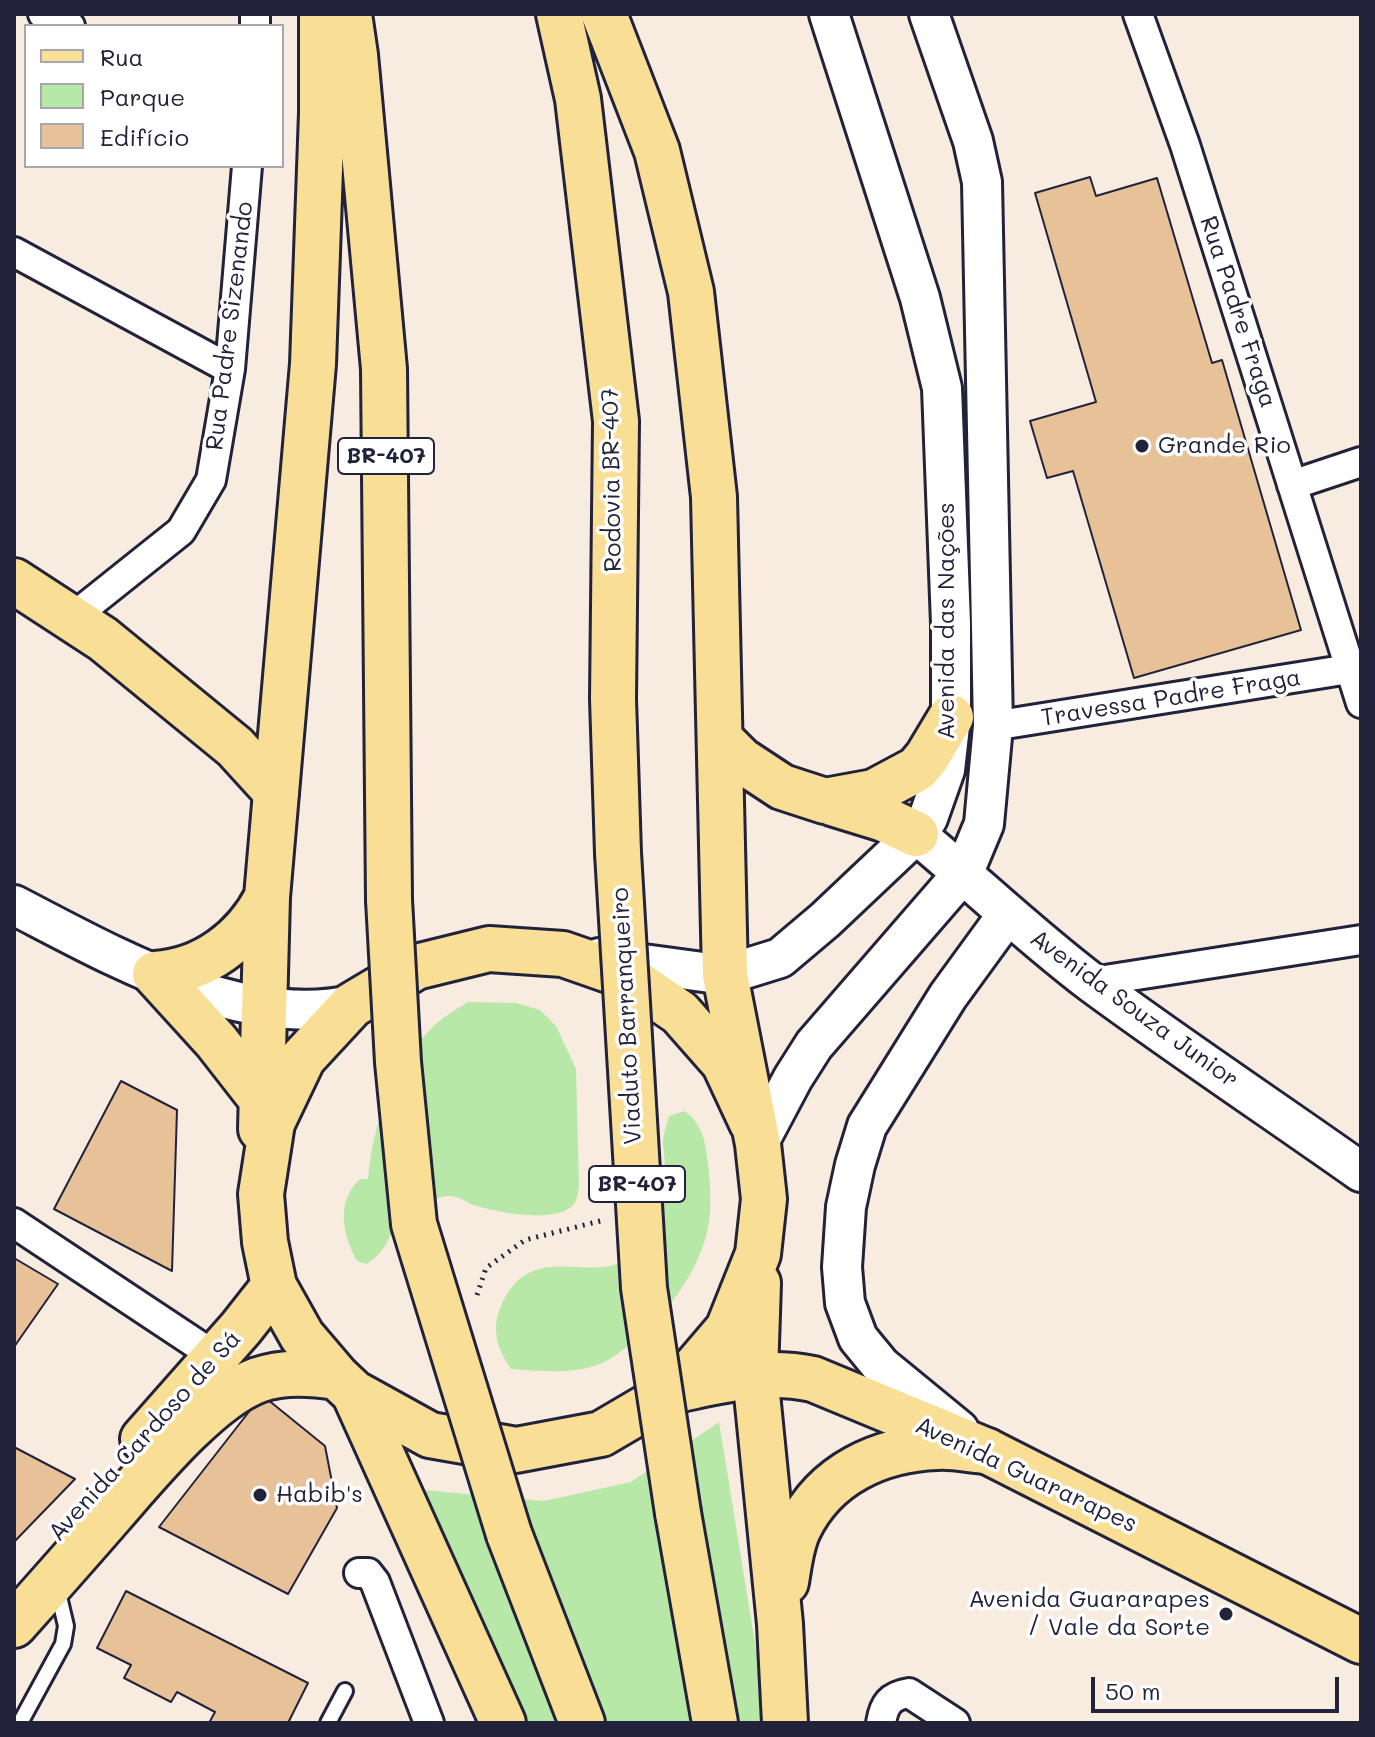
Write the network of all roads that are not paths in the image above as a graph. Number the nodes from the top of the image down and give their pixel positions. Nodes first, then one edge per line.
1 (43, 14) edge
2 (322, 14) edge
3 (349, 14) edge
4 (559, 14) edge
5 (604, 14) edge
6 (829, 14) edge
7 (929, 14) edge
8 (1138, 14) edge
9 (66, 24) edge
10 (247, 168) edge
11 (14, 252) edge
12 (230, 369) junction
13 (942, 388) junction
14 (986, 390) junction
15 (1361, 462) edge
16 (1292, 485) junction
17 (14, 581) edge
18 (72, 618) junction
19 (1349, 669) junction
20 (1361, 703) edge
21 (951, 717) junction
22 (993, 726) junction
23 (720, 739) junction
24 (276, 792) junction
25 (825, 801) junction
26 (916, 834) junction
27 (618, 853) joint
28 (964, 872) junction
29 (267, 897) junction
30 (14, 905) edge
31 (1007, 915) junction
32 (1361, 940) edge
33 (563, 954) junction
34 (155, 974) junction
35 (725, 975) junction
36 (1092, 982) junction
37 (352, 1005) junction
38 (265, 1006) junction
39 (262, 1100) junction
40 (755, 1133) junction
41 (1361, 1172) edge
42 (261, 1194) junction
43 (14, 1223) edge
44 (758, 1254) junction
45 (274, 1286) junction
46 (216, 1357) junction
47 (755, 1374) junction
48 (345, 1385) junction
49 (676, 1390) junction
50 (987, 1451) junction
51 (359, 1573) dead end
52 (34, 1582) edge
53 (780, 1624) junction
54 (14, 1625) edge
55 (1361, 1641) edge
56 (345, 1691) dead end
57 (20, 1723) edge
58 (328, 1723) edge
59 (429, 1723) edge
60 (503, 1723) edge
61 (582, 1723) edge
62 (715, 1723) edge
63 (785, 1723) edge
64 (881, 1723) edge
65 (955, 1723) edge

1 - 9 street
2 - 24 main road
3 - 61 main road, BR-407, bridge
4 - 27 main road, Rodovia BR-407 / BR-407
5 - 23 main road
6 - 13 main road, Avenida das Nações
7 - 14 main road, Avenida das Nações
8 - 16 street, Rua Padre Fraga
10 - 12 street, Rua Padre Sizenando
11 - 12 street
12 - 18 street, Rua Padre Sizenando
13 - 14 main road
13 - 21 main road, Avenida das Nações
14 - 22 main road, Avenida das Nações
15 - 16 street
16 - 19 street, Rua Padre Fraga
17 - 18 main road
18 - 24 main road
19 - 20 street, Rua Padre Fraga
19 - 22 street, Travessa Padre Fraga
21 - 25 main road
21 - 26 main road, Avenida das Nações
22 - 28 main road, Avenida das Nações
23 - 25 main road
23 - 35 main road
24 - 29 main road
25 - 26 main road
26 - 28 main road, Avenida Souza Junior
26 - 35 main road, Avenida das Nações
27 - 62 main road, Viaduto Barranqueiro / BR-407, bridge
28 - 31 main road, Avenida Souza Junior
28 - 40 main road, Avenida das Nações
29 - 34 main road
29 - 38 main road
30 - 34 main road
31 - 36 main road, Avenida Souza Junior
31 - 50 main road
32 - 36 street
33 - 35 main road, Avenida das Nações
33 - 37 main road
33 - 40 main road
34 - 38 main road
34 - 39 main road
35 - 40 main road
36 - 41 main road, Avenida Souza Junior
37 - 38 main road
37 - 42 main road
38 - 39 main road
39 - 42 main road
40 - 44 main road
42 - 45 main road
43 - 46 street
44 - 47 main road
44 - 49 main road
45 - 46 main road, Avenida Cardoso de Sá
45 - 48 main road
46 - 52 main road, Avenida Cardoso de Sá
47 - 49 main road, Avenida Guararapes
47 - 50 main road, Avenida Guararapes
47 - 53 main road
48 - 49 main road
48 - 52 main road, Avenida Cardoso de Sá
48 - 60 main road
50 - 53 main road
50 - 55 main road, Avenida Guararapes
51 - 59 street
52 - 54 main road, Avenida Cardoso de Sá
52 - 57 lane
53 - 63 main road
56 - 58 lane
64 - 65 street

